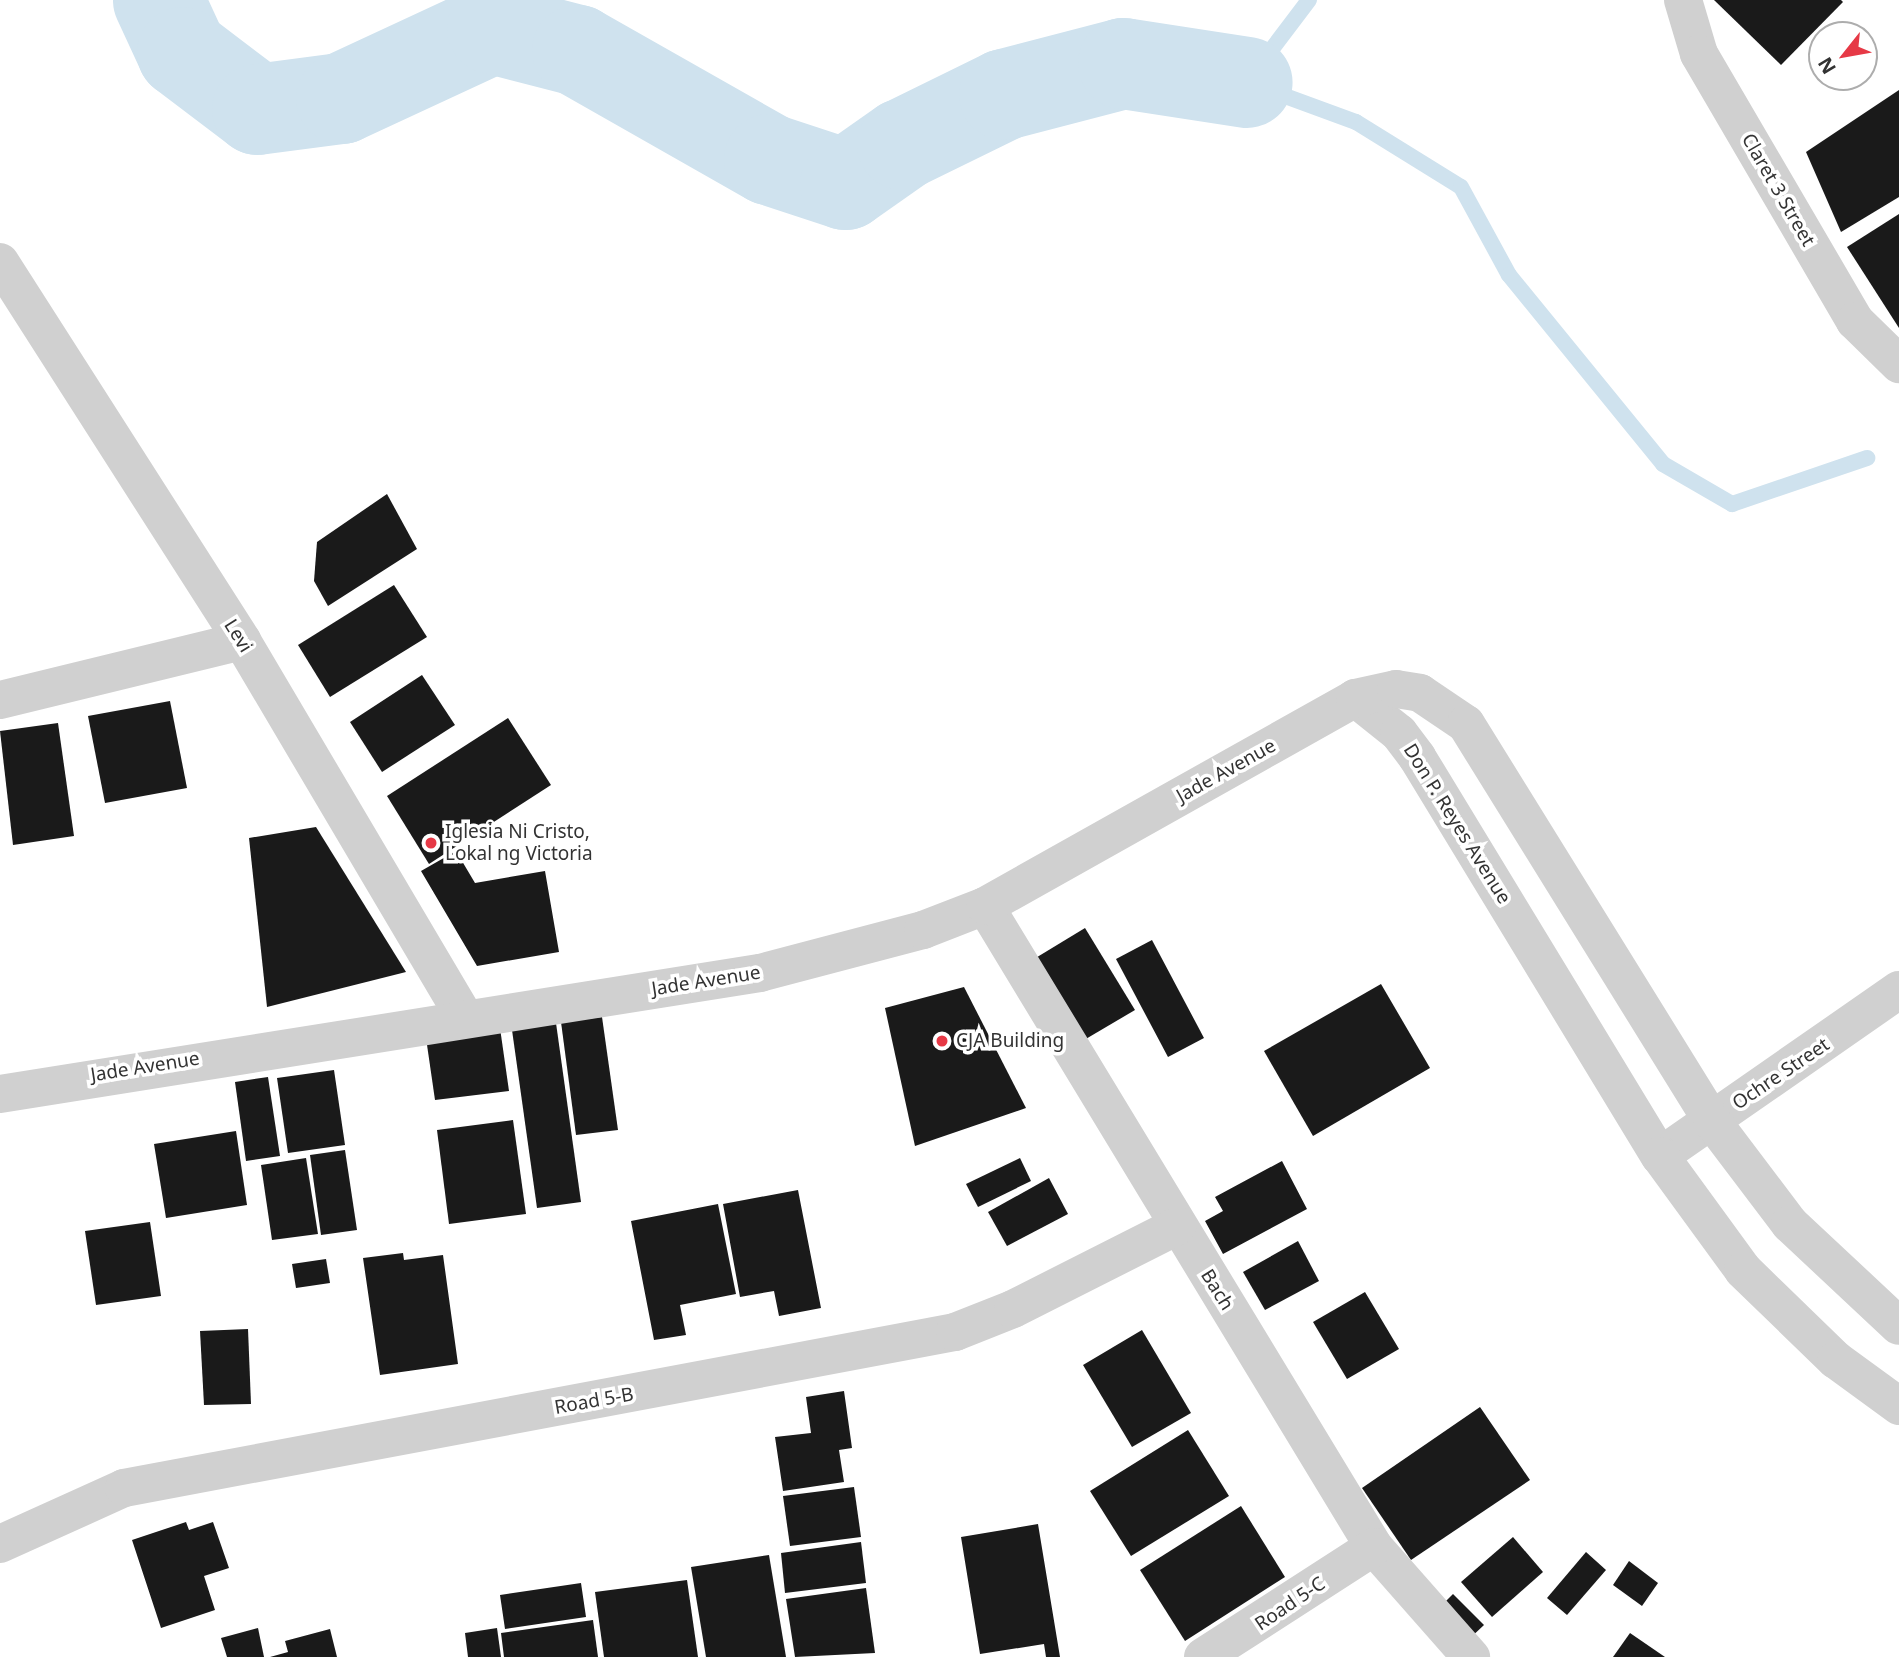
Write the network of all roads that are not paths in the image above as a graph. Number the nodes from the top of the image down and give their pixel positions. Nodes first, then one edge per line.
1 (1683, 0) edge
2 (0, 262) edge
3 (1899, 364) edge
4 (242, 641) junction
5 (1355, 698) junction
6 (0, 700) edge
7 (985, 906) junction
8 (1899, 990) edge
9 (464, 1017) junction
10 (0, 1094) edge
11 (1712, 1121) junction
12 (1660, 1156) junction
13 (1177, 1226) junction
14 (1899, 1326) edge
15 (1899, 1406) edge
16 (0, 1544) edge
17 (1374, 1547) junction
18 (1203, 1657) edge
19 (1471, 1657) edge

1 - 3 street, Claret 3 Street
2 - 4 street, Levi
4 - 6 street
4 - 9 street, Levi
5 - 7 street, Jade Avenue
5 - 11 street
5 - 12 street, Don P. Reyes Avenue
7 - 9 street, Jade Avenue
7 - 13 street, Bach
8 - 11 street, Ochre Street
9 - 10 street, Jade Avenue
11 - 12 street, Ochre Street
11 - 14 street
12 - 15 street, Don P. Reyes Avenue
13 - 16 street, Road 5-B
13 - 17 street, Bach
17 - 18 street, Road 5-C
17 - 19 street, Bach

